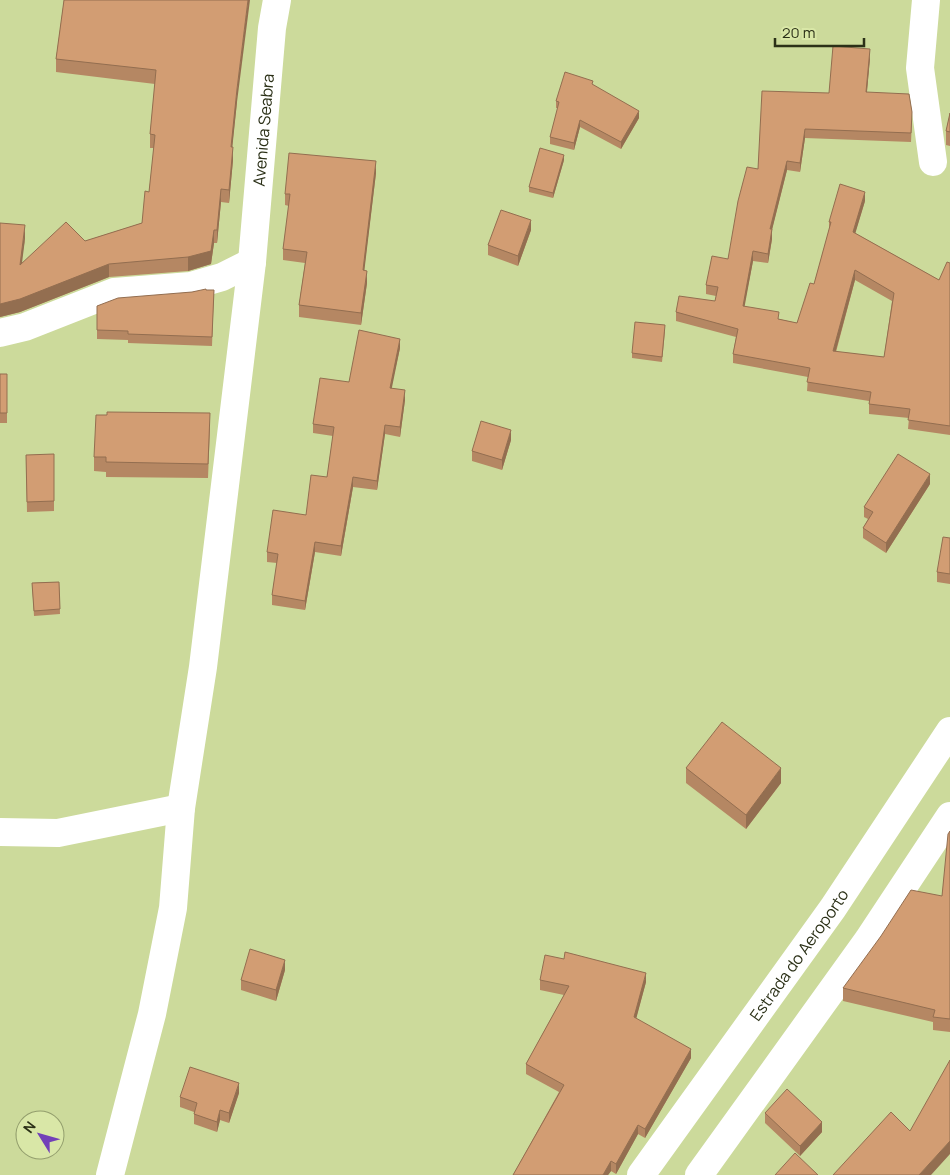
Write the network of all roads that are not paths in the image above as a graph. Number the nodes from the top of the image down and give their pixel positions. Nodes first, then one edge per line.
1 (277, 0) edge
2 (926, 0) edge
3 (933, 162) dead end
4 (252, 262) junction
5 (0, 334) edge
6 (950, 730) edge
7 (181, 808) junction
8 (950, 816) edge
9 (0, 832) edge
10 (110, 1175) edge
11 (641, 1175) edge
12 (699, 1175) edge

1 - 4 street, Avenida Seabra
2 - 3 street
4 - 5 street
4 - 7 street, Avenida Seabra
6 - 11 street, Estrada do Aeroporto
7 - 9 street
7 - 10 street, Avenida Seabra
8 - 12 street

